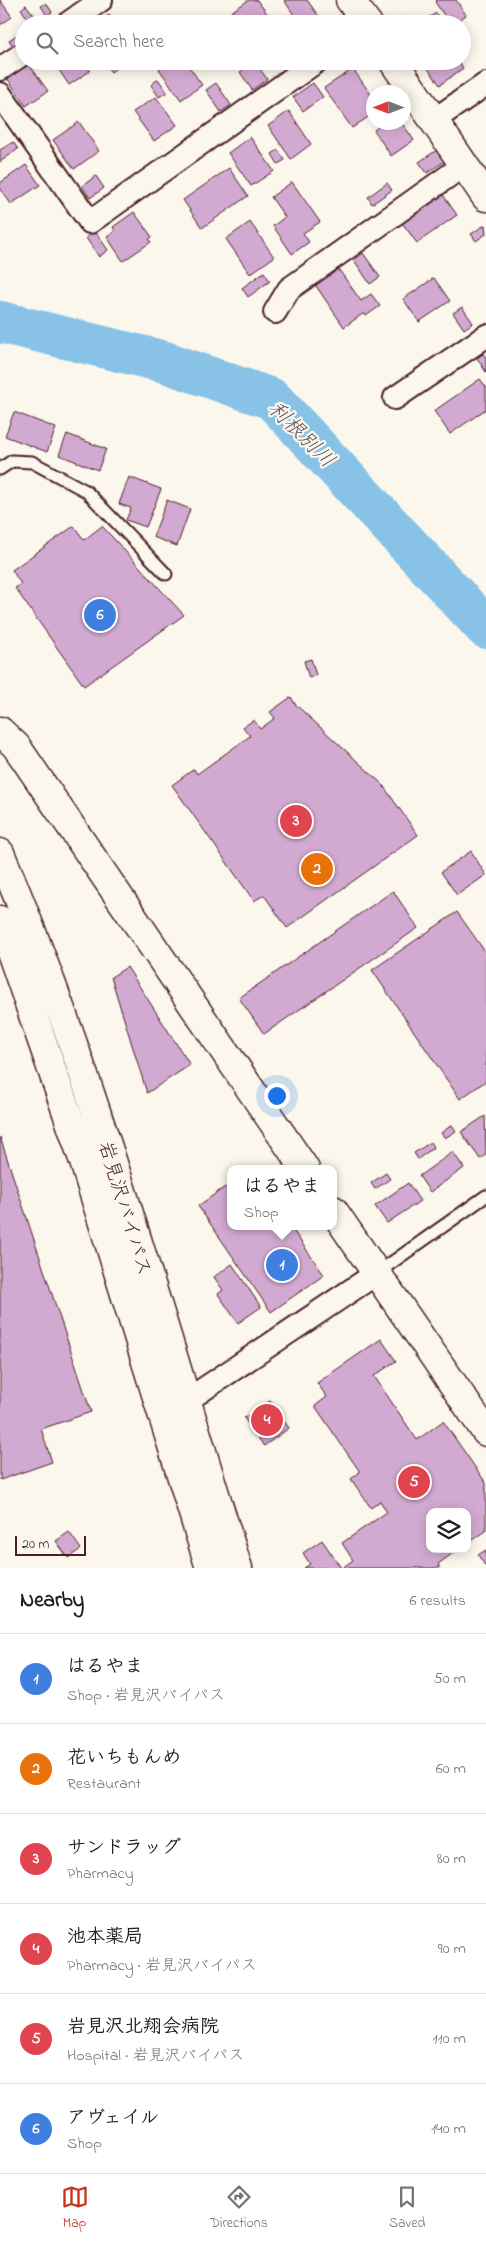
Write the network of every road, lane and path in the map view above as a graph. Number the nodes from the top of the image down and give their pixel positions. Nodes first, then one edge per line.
1 (101, 0) edge
2 (79, 15) edge
3 (15, 59) edge
4 (0, 70) edge
5 (304, 70) edge
6 (399, 70) edge
7 (486, 84) edge
8 (0, 94) edge
9 (434, 120) junction
10 (464, 165) junction
11 (486, 197) edge
12 (275, 312) dead end
13 (486, 336) edge
14 (395, 398) dead end
15 (0, 469) edge
16 (166, 574) dead end
17 (0, 731) edge
18 (0, 853) edge
19 (0, 920) edge
20 (302, 1165) edge
21 (486, 1196) edge
22 (337, 1216) edge
23 (377, 1273) junction
24 (186, 1402) junction
25 (162, 1416) junction
26 (486, 1432) edge
27 (210, 1568) edge
28 (238, 1568) edge

1 - 2 street
3 - 4 street
5 - 8 street
6 - 9 main road
7 - 9 street
9 - 10 main road
10 - 11 main road
10 - 12 street
13 - 14 street
15 - 16 lane
17 - 20 main road
18 - 24 main road, 岩見沢バイパス
19 - 25 main road, 岩見沢バイパス
21 - 23 lane
22 - 23 main road
23 - 24 street
23 - 26 main road
24 - 25 street
24 - 28 main road, 岩見沢バイパス
25 - 27 main road, 岩見沢バイパス

